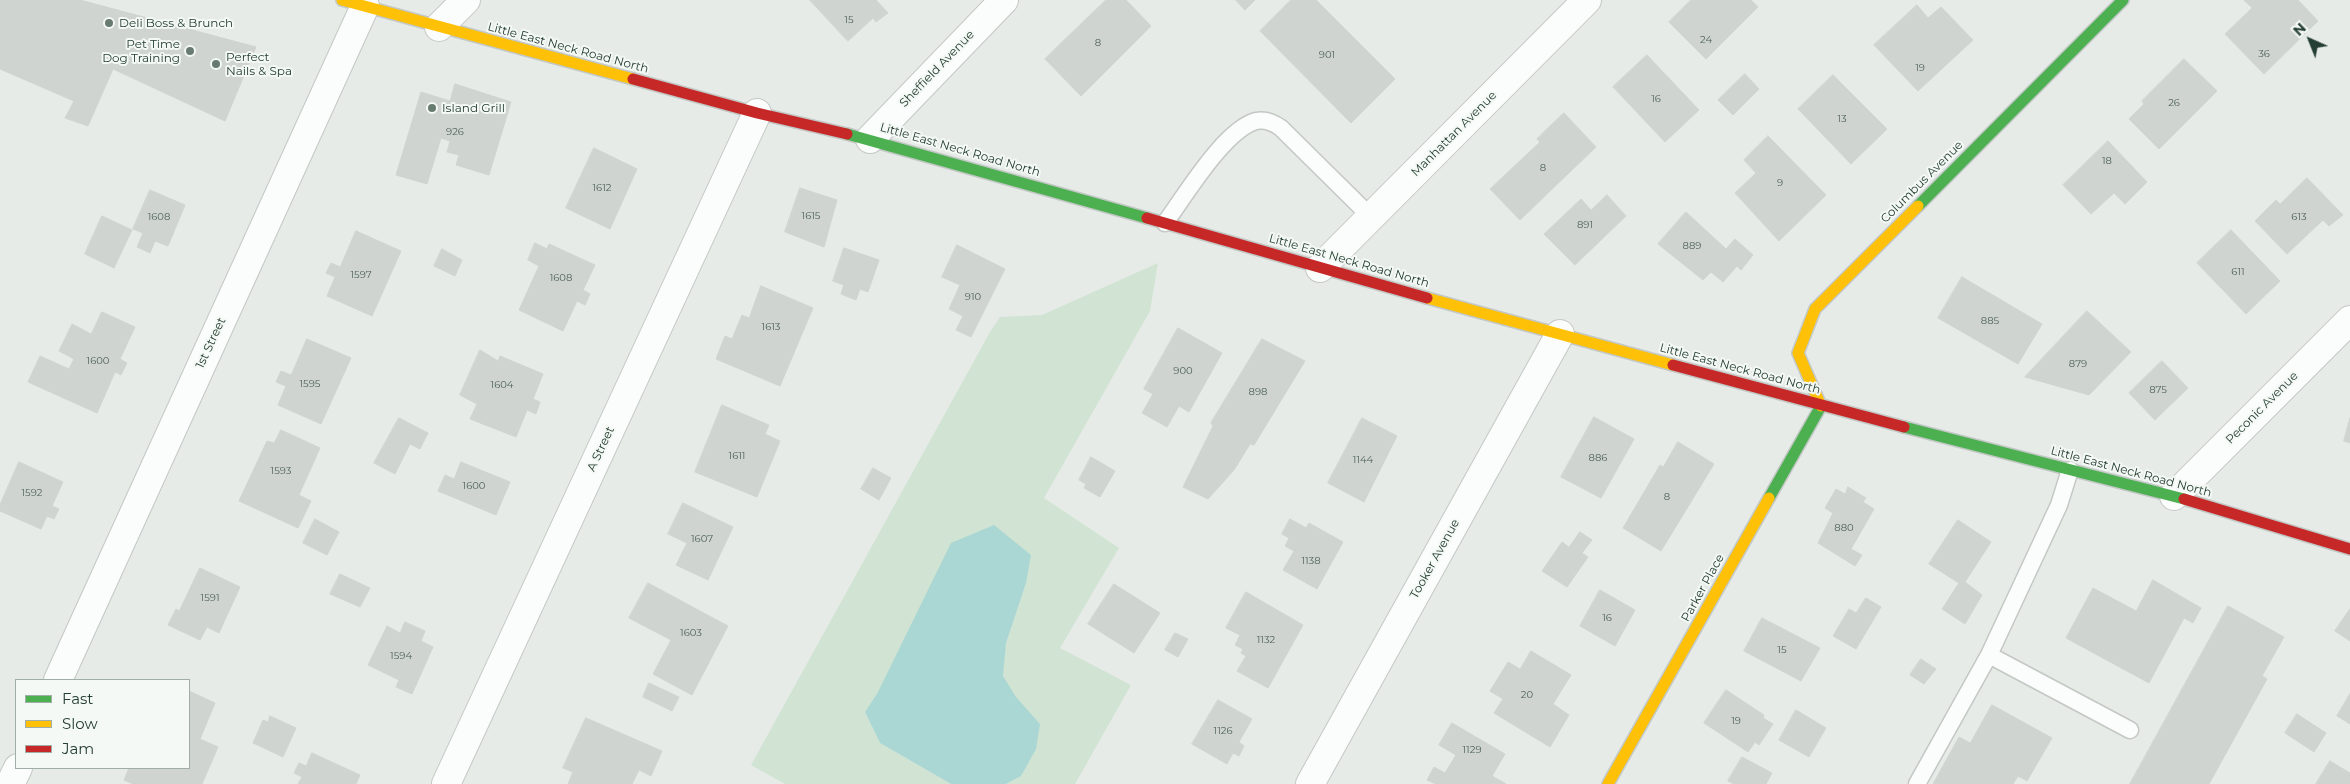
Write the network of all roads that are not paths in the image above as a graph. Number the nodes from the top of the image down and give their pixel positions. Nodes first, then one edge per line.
1 (466, 0) edge
2 (1004, 0) edge
3 (1588, 0) edge
4 (2123, 0) edge
5 (353, 3) edge
6 (439, 27) junction
7 (756, 113) junction
8 (870, 139) junction
9 (1371, 217) junction
10 (1165, 223) junction
11 (1320, 268) junction
12 (2350, 320) edge
13 (1560, 334) junction
14 (1821, 406) junction
15 (2070, 470) junction
16 (2174, 496) junction
17 (2350, 548) edge
18 (1990, 654) junction
19 (58, 679) edge
20 (2130, 730) dead end
21 (18, 769) edge
22 (10, 784) edge
23 (446, 784) edge
24 (1310, 784) edge
25 (1608, 784) edge
26 (1917, 784) edge

1 - 6 street
2 - 8 street, Sheffield Avenue
3 - 9 street, Manhattan Avenue
4 - 14 main road, Columbus Avenue
5 - 6 main road, Little East Neck Road North
5 - 19 street, 1st Street
6 - 7 main road, Little East Neck Road North
7 - 8 main road, Little East Neck Road North
7 - 23 street, A Street
8 - 10 main road, Little East Neck Road North
9 - 10 lane
9 - 11 street, Manhattan Avenue
10 - 11 main road, Little East Neck Road North
11 - 13 main road, Little East Neck Road North
12 - 16 street, Peconic Avenue
13 - 14 main road, Little East Neck Road North
13 - 24 street, Tooker Avenue
14 - 15 main road, Little East Neck Road North
14 - 25 main road, Parker Place
15 - 16 main road, Little East Neck Road North
15 - 18 lane
16 - 17 main road, Little East Neck Road North
18 - 20 lane
18 - 26 lane
21 - 22 street

